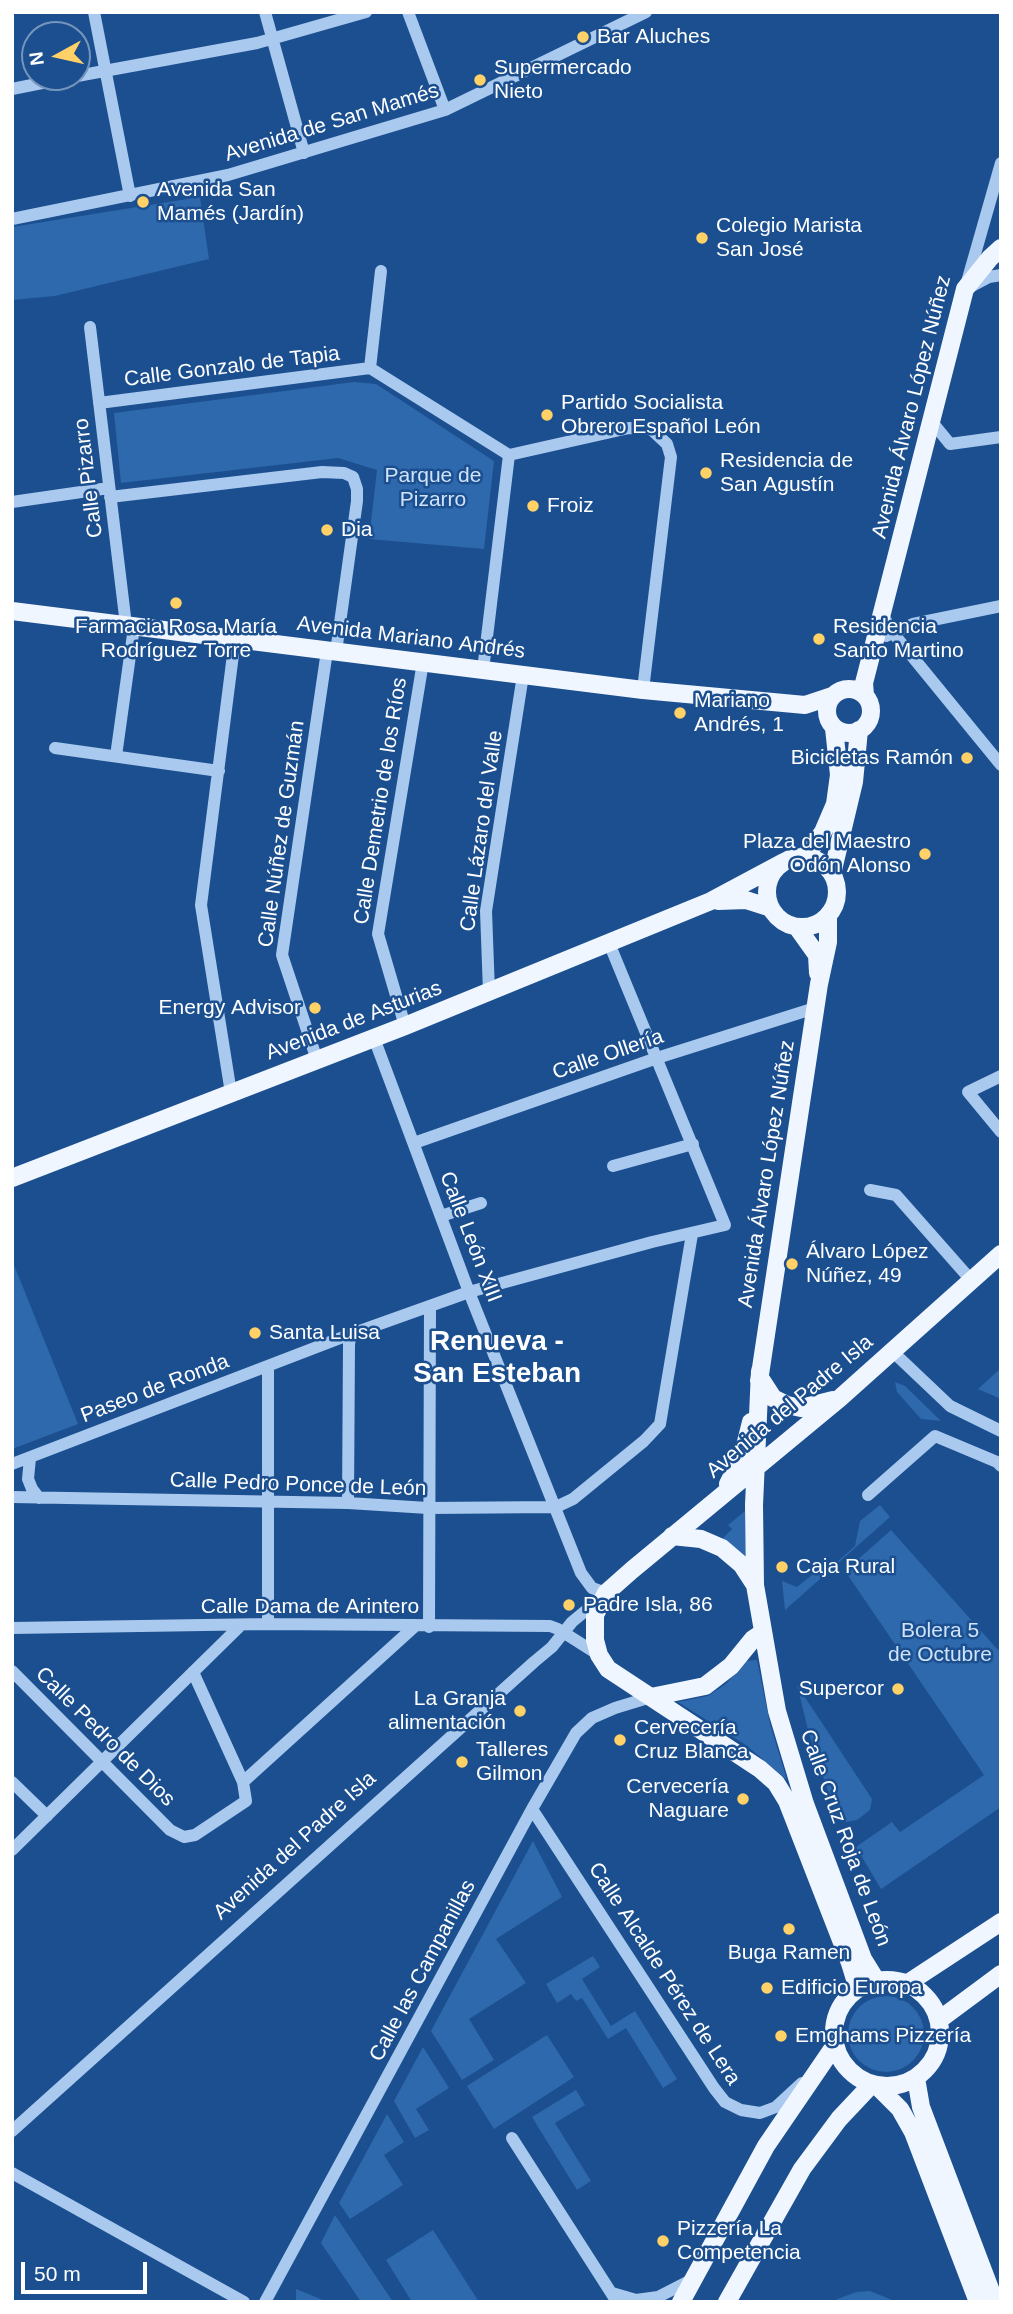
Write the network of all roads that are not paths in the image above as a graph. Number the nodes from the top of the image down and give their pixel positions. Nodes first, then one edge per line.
1 (94, 12) edge
2 (265, 12) edge
3 (366, 12) edge
4 (408, 12) edge
5 (646, 12) edge
6 (271, 38) junction
7 (106, 70) junction
8 (91, 73) edge
9 (445, 110) junction
10 (304, 153) junction
11 (1001, 163) edge
12 (130, 196) junction
13 (12, 219) edge
14 (1001, 248) edge
15 (381, 271) dead end
16 (1001, 275) edge
17 (965, 289) junction
18 (90, 327) dead end
19 (370, 368) junction
20 (99, 403) junction
21 (932, 422) junction
22 (1001, 437) edge
23 (509, 455) junction
24 (109, 492) junction
25 (12, 502) edge
26 (1001, 606) edge
27 (12, 611) edge
28 (882, 614) junction
29 (130, 626) junction
30 (892, 633) junction
31 (234, 639) junction
32 (874, 644) junction
33 (332, 651) junction
34 (423, 662) junction
35 (483, 670) junction
36 (523, 675) junction
37 (643, 690) junction
38 (849, 693) junction
39 (805, 705) junction
40 (831, 722) junction
41 (859, 730) junction
42 (55, 748) dead end
43 (116, 756) junction
44 (1001, 765) edge
45 (219, 771) junction
46 (805, 857) junction
47 (784, 862) junction
48 (832, 874) junction
49 (711, 901) junction
50 (771, 908) junction
51 (828, 915) junction
52 (797, 927) junction
53 (610, 943) junction
54 (818, 984) junction
55 (489, 992) junction
56 (815, 1008) junction
57 (405, 1026) junction
58 (374, 1038) junction
59 (657, 1058) junction
60 (317, 1060) junction
61 (1001, 1076) edge
62 (230, 1093) junction
63 (1001, 1132) edge
64 (415, 1143) junction
65 (693, 1144) junction
66 (613, 1166) dead end
67 (12, 1178) edge
68 (870, 1190) dead end
69 (481, 1203) dead end
70 (441, 1216) junction
71 (692, 1234) junction
72 (1001, 1254) edge
73 (971, 1280) junction
74 (470, 1292) junction
75 (430, 1307) junction
76 (351, 1335) junction
77 (892, 1352) junction
78 (268, 1367) junction
79 (761, 1376) junction
80 (840, 1398) junction
81 (1001, 1431) edge
82 (30, 1458) junction
83 (12, 1464) edge
84 (756, 1466) junction
85 (1001, 1466) edge
86 (868, 1495) dead end
87 (12, 1497) edge
88 (39, 1498) junction
89 (718, 1498) junction
90 (267, 1502) junction
91 (348, 1503) junction
92 (556, 1507) junction
93 (428, 1508) junction
94 (672, 1536) junction
95 (755, 1585) junction
96 (606, 1593) junction
97 (268, 1624) junction
98 (241, 1625) junction
99 (414, 1627) junction
100 (429, 1627) junction
101 (12, 1628) edge
102 (564, 1632) junction
103 (762, 1633) junction
104 (599, 1655) junction
105 (12, 1671) edge
106 (192, 1672) junction
107 (651, 1697) junction
108 (102, 1763) junction
109 (12, 1782) edge
110 (243, 1782) junction
111 (533, 1809) junction
112 (47, 1816) junction
113 (12, 1850) edge
114 (1001, 1922) edge
115 (1001, 1974) edge
116 (876, 1980) junction
117 (908, 1983) junction
118 (858, 1989) junction
119 (939, 2020) junction
120 (835, 2045) junction
121 (819, 2068) junction
122 (916, 2078) junction
123 (874, 2085) junction
124 (12, 2131) edge
125 (512, 2138) dead end
126 (12, 2173) edge
127 (694, 2278) junction
128 (614, 2297) edge
129 (244, 2302) edge
130 (265, 2302) edge
131 (681, 2302) edge
132 (727, 2302) edge
133 (978, 2302) edge
134 (995, 2302) edge

1 - 7 street
2 - 6 street
3 - 6 street
4 - 9 street
5 - 9 street, Avenida de San Mamés
6 - 7 street
6 - 10 street
7 - 8 street
7 - 12 street
9 - 10 street, Avenida de San Mamés
10 - 12 street, Avenida de San Mamés
11 - 17 street, Avenida Álvaro López Núñez
12 - 13 street, Avenida de San Mamés
14 - 17 main road
15 - 19 street
16 - 17 street
17 - 21 main road, Avenida Álvaro López Núñez
18 - 20 street, Calle Pizarro
19 - 20 street, Calle Gonzalo de Tapia
19 - 23 street
20 - 24 street, Calle Pizarro
21 - 22 street
21 - 28 main road, Avenida Álvaro López Núñez
23 - 35 street
23 - 37 street
24 - 25 street
24 - 29 street, Calle Pizarro
24 - 33 street, Calle Núñez de Guzmán
26 - 30 street
27 - 29 main road, Avenida Mariano Andrés
28 - 30 street
28 - 32 main road, Avenida Álvaro López Núñez
29 - 31 main road, Avenida Mariano Andrés
29 - 43 street, Calle Pizarro
30 - 32 street
30 - 44 street
31 - 33 main road, Avenida Mariano Andrés
31 - 45 street
32 - 38 main road, Avenida Álvaro López Núñez
33 - 34 main road, Avenida Mariano Andrés
33 - 60 street, Calle Núñez de Guzmán
34 - 35 main road, Avenida Mariano Andrés
34 - 57 street, Calle Demetrio de los Ríos
35 - 36 main road, Avenida Mariano Andrés
36 - 37 main road, Avenida Mariano Andrés
36 - 55 street, Calle Lázaro del Valle
37 - 39 main road, Avenida Mariano Andrés
38 - 39 main road, Avenida Mariano Andrés
38 - 40 main road
38 - 41 main road
39 - 40 main road, Avenida Mariano Andrés
40 - 41 main road
40 - 46 main road
41 - 48 main road
42 - 43 street
43 - 45 street
45 - 62 street
46 - 47 main road
46 - 48 main road
47 - 49 main road, Avenida de Asturias
47 - 50 main road
48 - 51 main road
49 - 50 main road, Avenida de Asturias
49 - 53 main road, Avenida de Asturias
50 - 52 main road
51 - 52 main road
51 - 54 main road, Avenida Álvaro López Núñez
52 - 54 main road, Avenida Álvaro López Núñez
53 - 55 main road, Avenida de Asturias
53 - 59 street
54 - 56 main road, Avenida Álvaro López Núñez
55 - 57 main road, Avenida de Asturias
56 - 59 street, Calle Ollería
56 - 79 main road, Avenida Álvaro López Núñez
57 - 58 main road, Avenida de Asturias
58 - 60 main road, Avenida de Asturias
58 - 64 street, Calle León XIII
59 - 64 street, Calle Ollería
59 - 65 street
60 - 62 main road, Avenida de Asturias
61 - 63 street
62 - 67 main road, Avenida de Asturias
64 - 70 street, Calle León XIII
65 - 66 street
65 - 71 street, Paseo de Ronda
68 - 73 street
69 - 70 street
70 - 74 street, Calle León XIII
71 - 74 street, Paseo de Ronda
71 - 92 street
72 - 73 main road, Avenida del Padre Isla
73 - 77 main road, Avenida del Padre Isla
74 - 75 street, Paseo de Ronda
74 - 92 street, Calle León XIII
75 - 76 street, Paseo de Ronda
75 - 93 street
76 - 78 street, Paseo de Ronda
76 - 91 street
77 - 80 main road, Avenida del Padre Isla
77 - 81 street
78 - 82 street, Paseo de Ronda
78 - 90 street
79 - 80 main road
79 - 84 main road, Avenida Álvaro López Núñez
79 - 89 main road, Avenida Álvaro López Núñez
80 - 84 main road, Avenida del Padre Isla
82 - 83 street, Paseo de Ronda
82 - 88 street
84 - 89 main road, Avenida del Padre Isla
84 - 95 main road, Calle Cruz Roja de León
85 - 86 street
87 - 88 street, Calle Pedro Ponce de León
88 - 90 street, Calle Pedro Ponce de León
89 - 94 main road, Avenida del Padre Isla
90 - 91 street, Calle Pedro Ponce de León
90 - 97 street
91 - 93 street, Calle Pedro Ponce de León
92 - 93 street, Calle Pedro Ponce de León
92 - 96 street, Calle León XIII
93 - 100 street
94 - 95 main road, Calle Cruz Roja de León
94 - 96 main road, Avenida del Padre Isla
95 - 103 main road, Calle Cruz Roja de León
96 - 102 street, Avenida del Padre Isla
96 - 104 main road, Avenida del Padre Isla
97 - 98 street, Calle Dama de Arintero
97 - 99 street, Calle Dama de Arintero
98 - 101 street, Calle Dama de Arintero
98 - 106 street
99 - 100 street, Calle Dama de Arintero
99 - 110 street
100 - 102 street, Calle Dama de Arintero
102 - 104 street, Calle Dama de Arintero
102 - 124 street, Avenida del Padre Isla
103 - 107 main road
103 - 116 main road, Calle Cruz Roja de León
104 - 107 main road, Calle Cruz Roja de León
105 - 108 street, Calle Pedro de Dios
106 - 108 street
106 - 110 street
107 - 111 street, Calle las Campanillas
107 - 118 main road, Calle Cruz Roja de León
108 - 110 street, Calle Pedro de Dios
108 - 112 street
109 - 112 street
111 - 121 street, Calle Alcalde Pérez de Lera
111 - 130 street, Calle las Campanillas
112 - 113 street
114 - 117 main road
115 - 119 main road
116 - 117 main road
116 - 118 main road
117 - 119 main road
118 - 120 main road
119 - 122 main road
120 - 121 main road
120 - 123 main road
121 - 127 main road
122 - 123 main road
122 - 134 main road
123 - 132 main road
123 - 133 main road
125 - 128 street
126 - 129 street
127 - 128 street
127 - 131 main road

